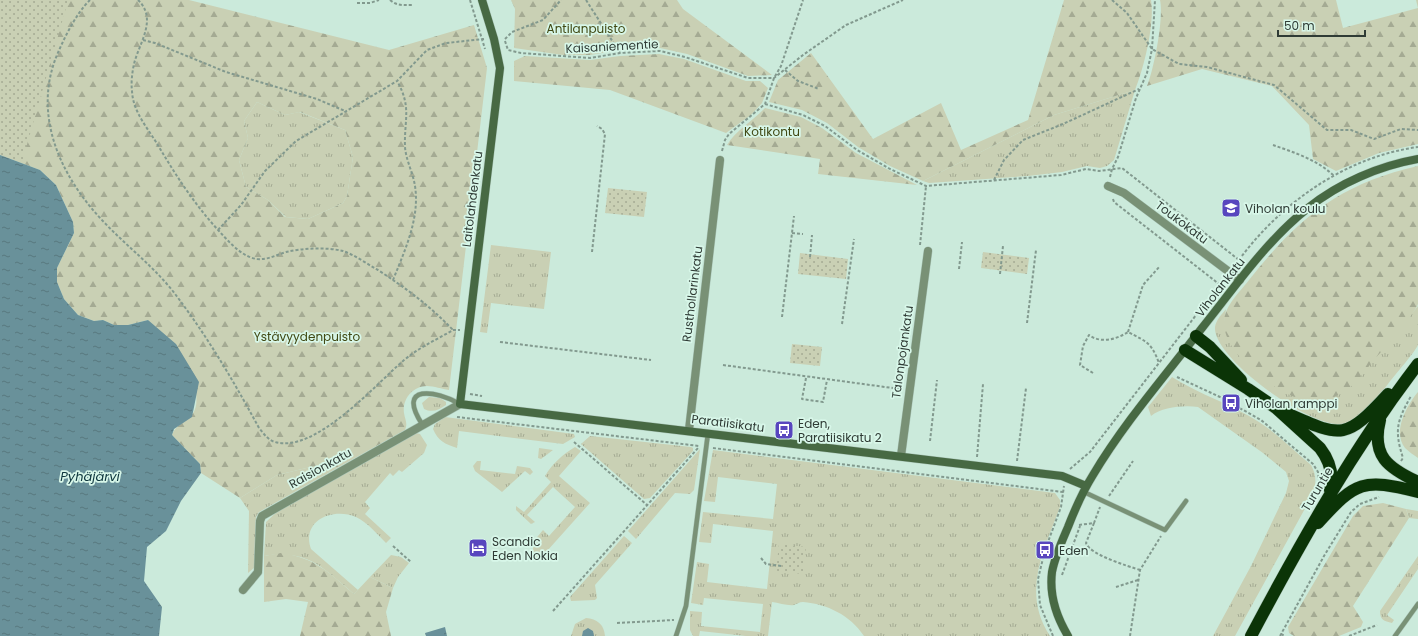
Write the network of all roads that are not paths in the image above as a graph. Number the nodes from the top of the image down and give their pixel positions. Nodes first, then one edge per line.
1 (482, 0) edge
2 (720, 160) road end
3 (1418, 160) edge
4 (1108, 186) road end
5 (928, 251) dead end
6 (1240, 280) junction
7 (1196, 336) junction
8 (1185, 350) junction
9 (1416, 367) edge
10 (1248, 389) junction
11 (460, 404) junction
12 (1276, 408) junction
13 (1382, 414) junction
14 (422, 424) junction
15 (688, 430) junction
16 (708, 433) junction
17 (901, 456) junction
18 (1418, 482) edge
19 (1085, 489) junction
20 (1418, 492) edge
21 (1328, 495) junction
22 (1186, 501) dead end
23 (1303, 540) junction
24 (244, 590) dead end
25 (1418, 604) edge
26 (676, 636) edge
27 (1068, 636) edge
28 (1251, 636) edge
29 (1395, 636) edge

1 - 11 street, Laitolahdenkatu
2 - 15 street, Rusthollarinkatu
3 - 6 street, Viholankatu
4 - 6 street, Toukokatu
5 - 17 street, Talonpojankatu
6 - 7 street, Viholankatu
7 - 8 street, Viholankatu
7 - 10 highway
8 - 10 highway
8 - 19 street, Viholankatu
9 - 12 highway
9 - 13 highway, Turuntie
10 - 12 highway
11 - 14 street, Raisionkatu
11 - 14 lane
11 - 15 street, Paratiisikatu
12 - 21 highway
13 - 18 highway
13 - 21 highway, Turuntie
14 - 24 street, Raisionkatu
15 - 16 street, Paratiisikatu
16 - 17 street, Paratiisikatu
16 - 26 lane
17 - 19 street, Paratiisikatu
19 - 22 lane
19 - 27 street, Viholankatu
20 - 23 highway
21 - 23 highway, Turuntie
23 - 28 highway, Turuntie
25 - 29 lane

